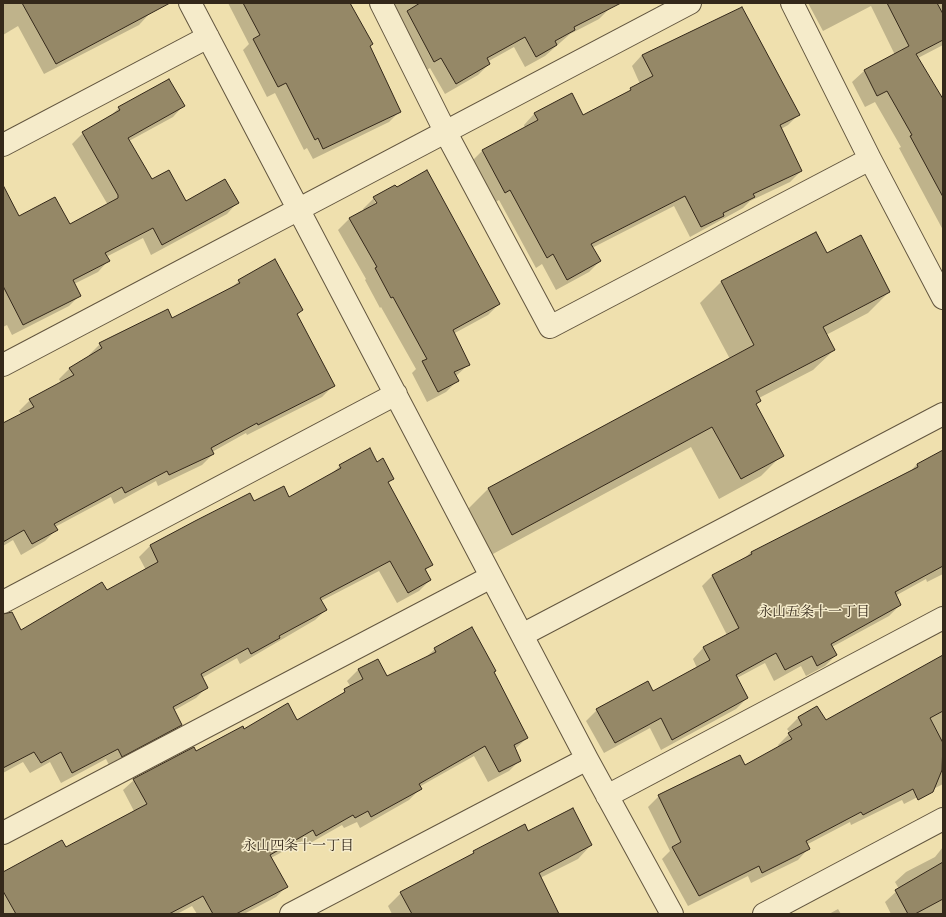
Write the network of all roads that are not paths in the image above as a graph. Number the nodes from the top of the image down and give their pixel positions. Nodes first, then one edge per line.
1 (190, 3) edge
2 (381, 3) edge
3 (690, 3) edge
4 (792, 3) edge
5 (208, 37) junction
6 (445, 131) junction
7 (3, 145) edge
8 (870, 159) junction
9 (298, 210) junction
10 (943, 298) edge
11 (3, 365) edge
12 (396, 394) junction
13 (943, 414) edge
14 (491, 577) junction
15 (3, 602) edge
16 (943, 618) edge
17 (522, 635) junction
18 (587, 759) junction
19 (607, 796) junction
20 (943, 819) edge
21 (3, 833) edge
22 (291, 914) edge
23 (672, 914) edge
24 (764, 914) edge

1 - 5 street
2 - 6 street
3 - 6 street
4 - 8 street
5 - 7 street
5 - 9 street
6 - 8 street
6 - 9 street
8 - 10 street
9 - 11 street
9 - 12 street
12 - 14 street
12 - 15 street
13 - 17 street
14 - 17 street
14 - 21 street
16 - 19 street
17 - 18 street
18 - 19 street
18 - 22 street
19 - 23 street
20 - 24 street

